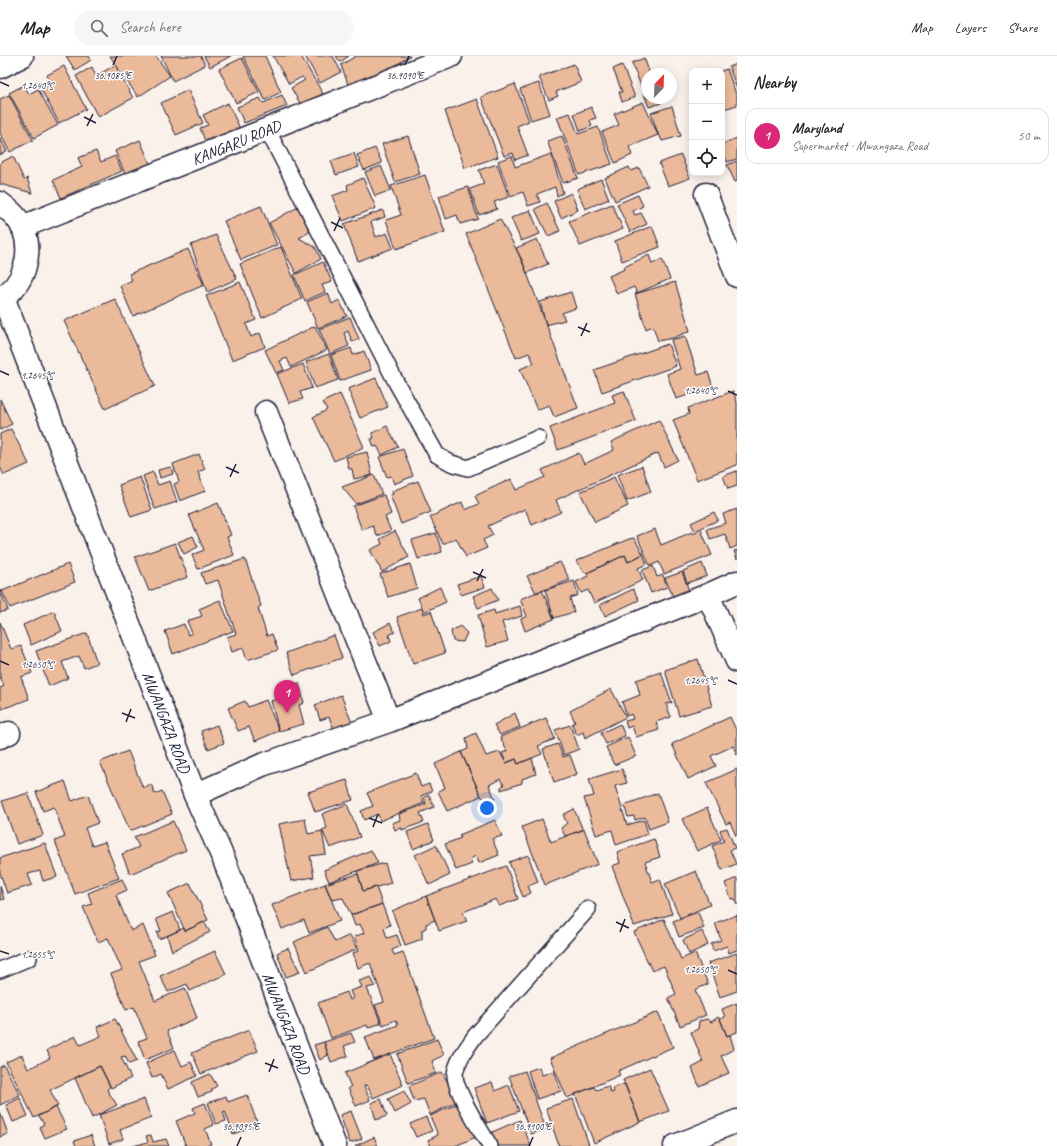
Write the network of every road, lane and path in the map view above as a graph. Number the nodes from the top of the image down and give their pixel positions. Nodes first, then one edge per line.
1 (22, 56) edge
2 (451, 56) edge
3 (0, 67) edge
4 (267, 129) junction
5 (706, 194) dead end
6 (0, 203) edge
7 (22, 227) junction
8 (737, 276) edge
9 (1, 298) edge
10 (266, 412) dead end
11 (538, 438) dead end
12 (737, 582) edge
13 (708, 595) junction
14 (737, 661) edge
15 (389, 721) junction
16 (195, 795) junction
17 (588, 909) dead end
18 (29, 958) dead end
19 (0, 970) edge
20 (737, 1121) edge
21 (335, 1146) edge
22 (490, 1146) edge
23 (674, 1146) edge

1 - 3 main road
2 - 4 main road, KANGARU ROAD
4 - 7 main road, KANGARU ROAD
4 - 11 lane
5 - 8 main road
6 - 7 main road
7 - 9 main road
9 - 16 main road, MWANGAZA ROAD
10 - 15 main road
12 - 13 main road
13 - 14 main road
13 - 15 main road
15 - 16 main road
16 - 21 main road, MWANGAZA ROAD
17 - 22 lane
18 - 19 lane
20 - 23 main road

